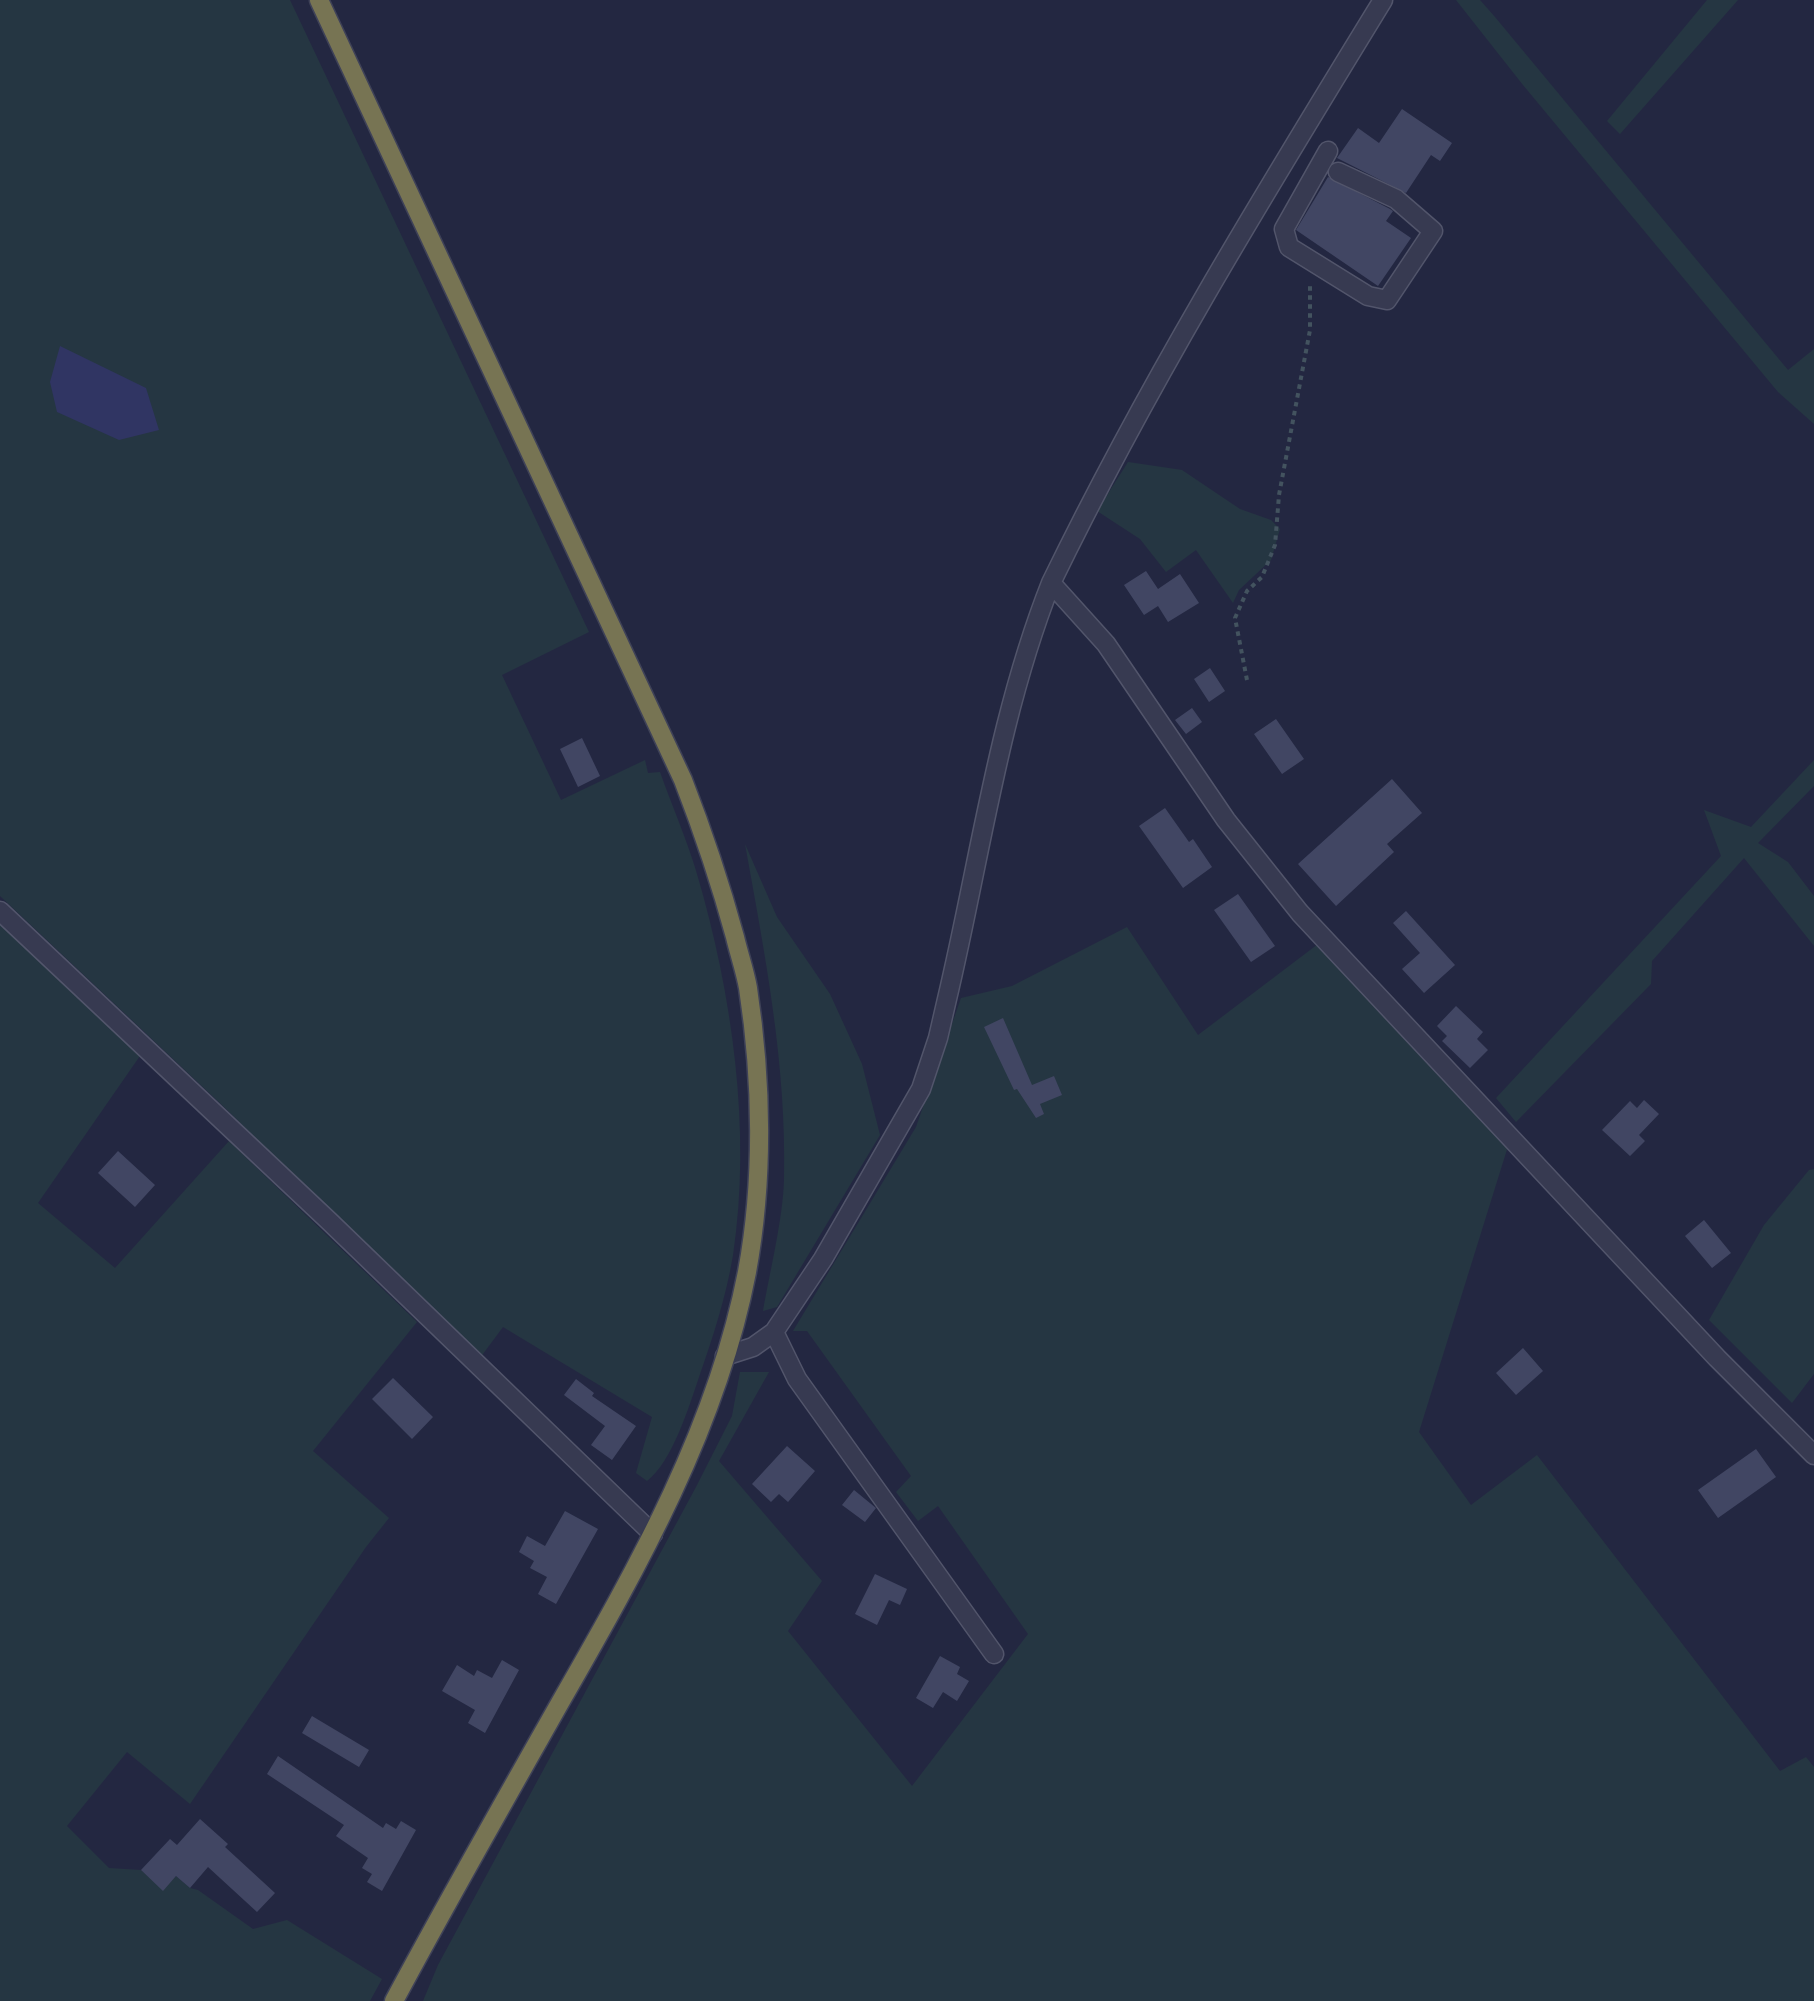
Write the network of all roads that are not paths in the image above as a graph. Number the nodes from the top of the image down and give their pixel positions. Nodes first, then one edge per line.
1 (319, 0) edge
2 (1383, 0) edge
3 (1328, 151) dead end
4 (1280, 168) junction
5 (1338, 172) dead end
6 (1310, 179) junction
7 (1052, 583) junction
8 (0, 911) edge
9 (774, 1332) junction
10 (725, 1356) junction
11 (1814, 1455) edge
12 (653, 1534) junction
13 (994, 1654) dead end
14 (394, 2001) edge

1 - 10 highway
2 - 4 street
3 - 6 street
4 - 6 street
4 - 7 street
5 - 6 street
7 - 9 street
7 - 11 street
8 - 12 street
9 - 10 street
9 - 13 street
10 - 12 highway
12 - 14 highway

